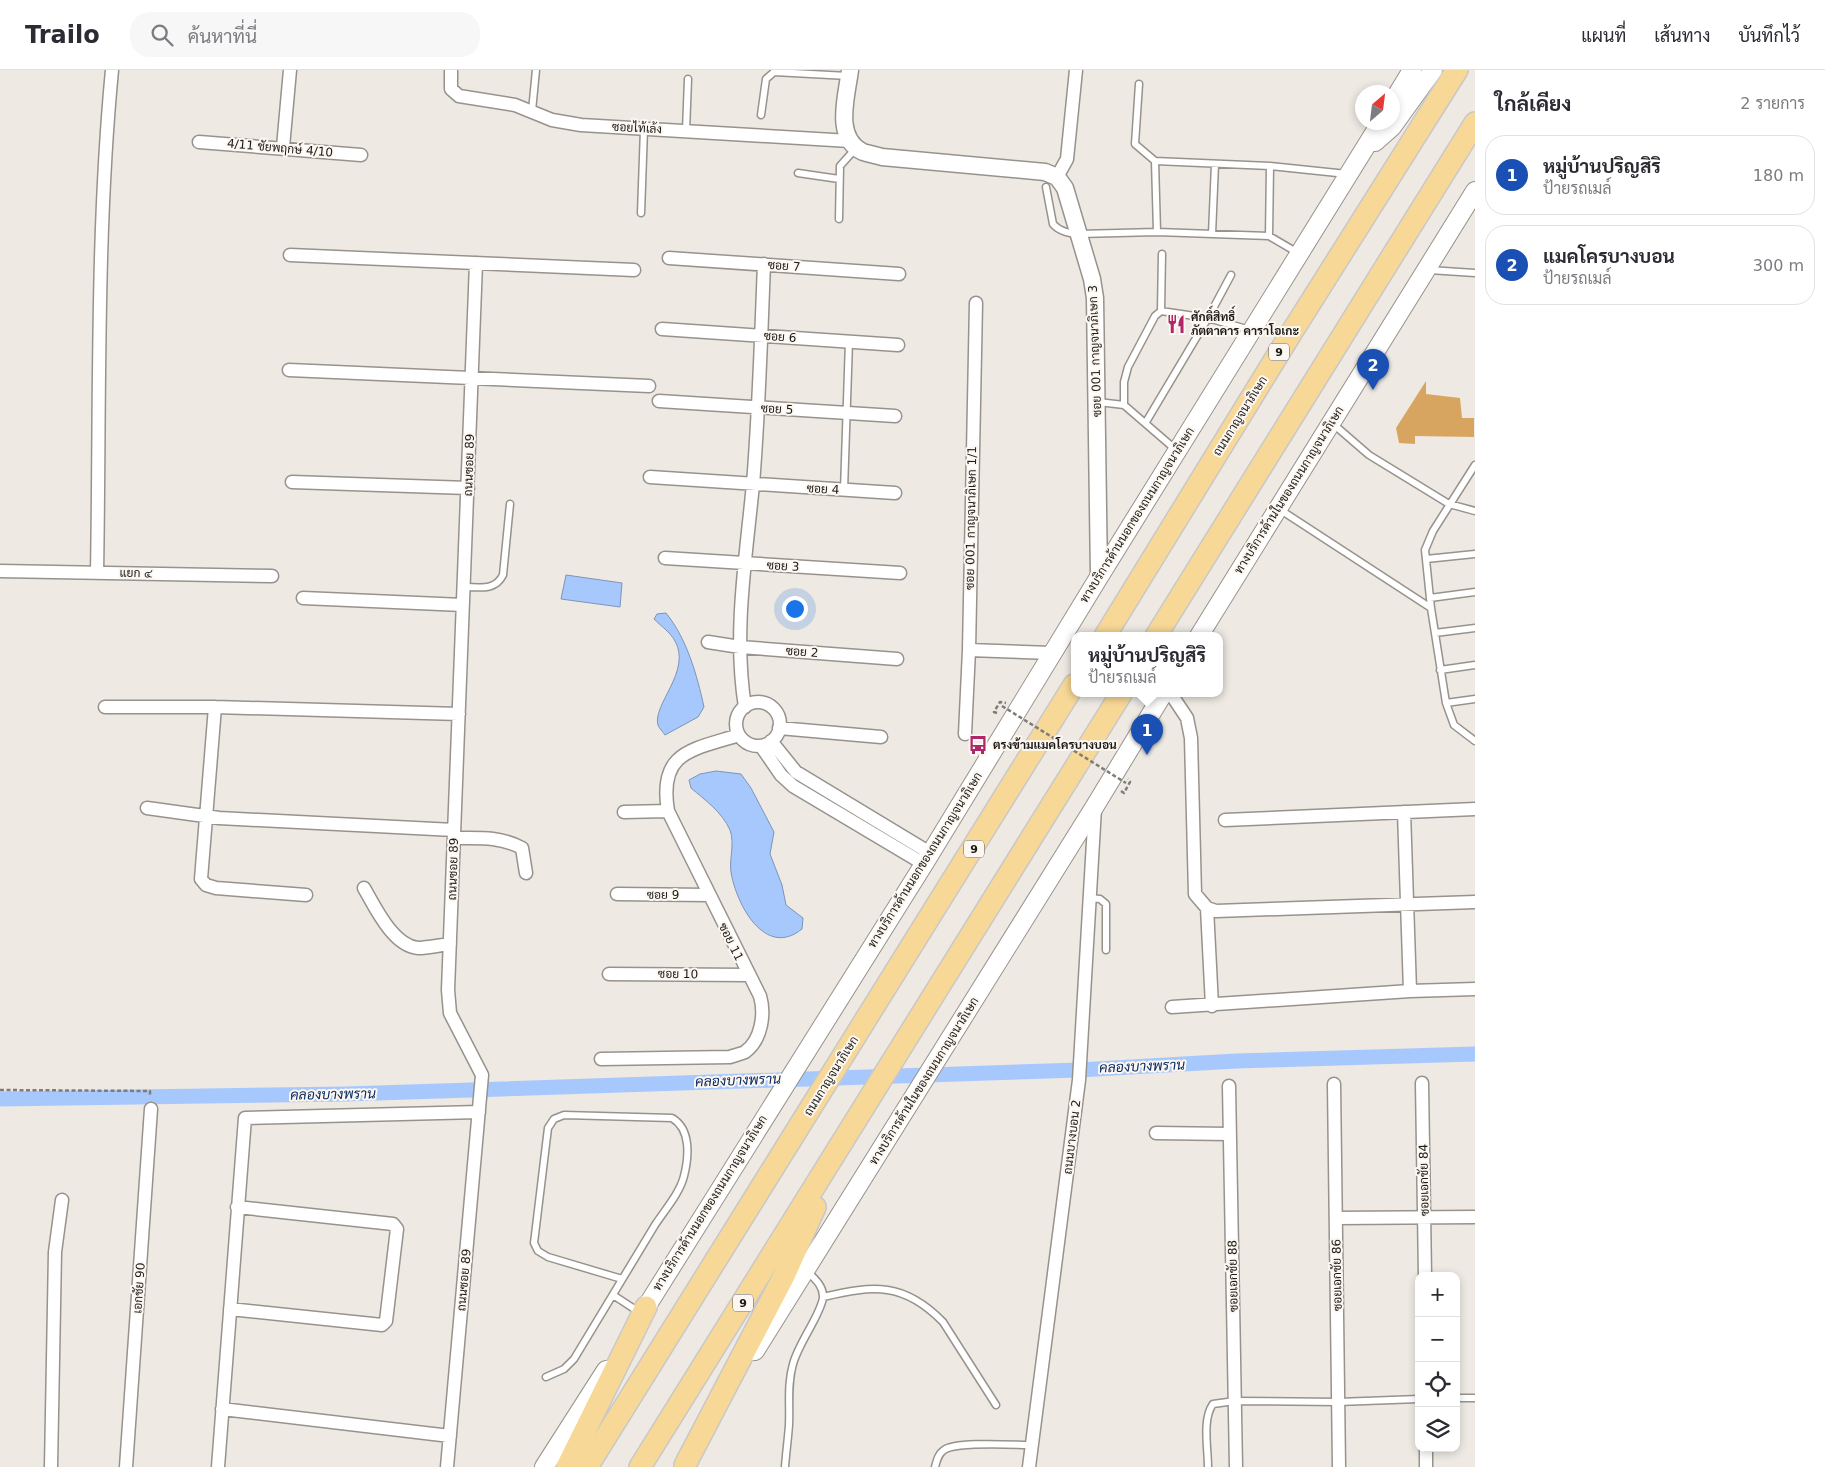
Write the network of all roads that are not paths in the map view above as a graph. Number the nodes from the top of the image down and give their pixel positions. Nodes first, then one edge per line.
1 (112, 70) edge
2 (290, 70) edge
3 (451, 70) edge
4 (536, 70) edge
5 (1076, 70) edge
6 (1412, 70) edge
7 (1433, 70) edge
8 (1458, 70) edge
9 (849, 73) edge
10 (688, 80) dead end
11 (1139, 84) dead end
12 (1400, 90) edge
13 (532, 111) junction
14 (762, 115) dead end
15 (1475, 123) edge
16 (644, 129) junction
17 (1376, 130) edge
18 (686, 131) junction
19 (199, 142) dead end
20 (854, 144) junction
21 (283, 148) junction
22 (1361, 154) junction
23 (360, 155) dead end
24 (1156, 161) junction
25 (1215, 164) junction
26 (1270, 166) junction
27 (798, 172) dead end
28 (1349, 174) junction
29 (839, 179) junction
30 (1051, 182) junction
31 (1473, 197) edge
32 (641, 213) dead end
33 (839, 219) dead end
34 (1157, 232) junction
35 (1079, 234) junction
36 (1212, 234) junction
37 (1269, 236) junction
38 (1300, 253) junction
39 (1162, 254) dead end
40 (290, 255) dead end
41 (670, 258) dead end
42 (476, 262) junction
43 (764, 264) junction
44 (1426, 269) junction
45 (634, 270) dead end
46 (1475, 273) edge
47 (898, 274) dead end
48 (1231, 275) dead end
49 (976, 303) dead end
50 (1161, 310) junction
51 (1208, 318) junction
52 (662, 329) dead end
53 (1251, 330) junction
54 (761, 336) junction
55 (849, 341) junction
56 (898, 345) dead end
57 (289, 370) dead end
58 (472, 380) junction
59 (649, 386) dead end
60 (659, 401) dead end
61 (1097, 402) junction
62 (1124, 405) junction
63 (758, 409) junction
64 (846, 412) junction
65 (895, 416) dead end
66 (1146, 422) junction
67 (1331, 422) junction
68 (1177, 450) junction
69 (1475, 465) edge
70 (650, 477) dead end
71 (292, 482) dead end
72 (752, 485) junction
73 (468, 488) junction
74 (844, 490) junction
75 (894, 493) dead end
76 (510, 504) dead end
77 (1449, 504) junction
78 (1279, 508) junction
79 (1475, 511) edge
80 (1475, 554) edge
81 (665, 558) dead end
82 (1426, 559) junction
83 (743, 564) junction
84 (0, 571) edge
85 (97, 573) junction
86 (900, 573) dead end
87 (272, 576) dead end
88 (1099, 577) junction
89 (464, 586) junction
90 (1475, 592) edge
91 (303, 598) dead end
92 (1430, 598) junction
93 (463, 605) junction
94 (1431, 608) junction
95 (1475, 628) edge
96 (1107, 632) edge
97 (1158, 632) edge
98 (1202, 632) edge
99 (1435, 633) junction
100 (708, 642) dead end
101 (740, 648) junction
102 (969, 650) junction
103 (1052, 654) junction
104 (897, 659) dead end
105 (1475, 665) edge
106 (1440, 670) junction
107 (1071, 690) edge
108 (1118, 697) edge
109 (1161, 697) edge
110 (1173, 697) edge
111 (1475, 700) edge
112 (1446, 703) junction
113 (106, 707) dead end
114 (216, 707) junction
115 (745, 707) junction
116 (459, 714) junction
117 (779, 728) junction
118 (965, 734) dead end
119 (739, 735) junction
120 (881, 737) dead end
121 (1475, 741) edge
122 (766, 744) junction
123 (1096, 806) junction
124 (147, 808) dead end
125 (1475, 809) edge
126 (668, 811) junction
127 (624, 812) dead end
128 (1404, 812) junction
129 (205, 816) junction
130 (1225, 820) dead end
131 (454, 834) junction
132 (927, 859) junction
133 (526, 873) dead end
134 (364, 888) dead end
135 (306, 894) dead end
136 (617, 894) dead end
137 (708, 895) junction
138 (1089, 898) junction
139 (1475, 902) edge
140 (1408, 905) junction
141 (1207, 908) junction
142 (450, 944) junction
143 (1106, 950) dead end
144 (609, 974) dead end
145 (748, 975) junction
146 (1475, 990) edge
147 (1410, 991) junction
148 (1212, 1006) junction
149 (1172, 1007) dead end
150 (601, 1059) dead end
151 (1422, 1083) dead end
152 (1334, 1084) dead end
153 (1229, 1086) dead end
154 (151, 1109) dead end
155 (479, 1110) junction
156 (1156, 1133) dead end
157 (1229, 1134) junction
158 (845, 1138) junction
159 (62, 1200) dead end
160 (237, 1207) junction
161 (1424, 1217) junction
162 (1475, 1217) edge
163 (1336, 1218) junction
164 (805, 1269) junction
165 (1425, 1272) edge
166 (622, 1279) junction
167 (613, 1295) junction
168 (823, 1297) junction
169 (230, 1309) junction
170 (643, 1310) junction
171 (546, 1376) dead end
172 (1460, 1398) edge
173 (1475, 1398) edge
174 (1415, 1399) edge
175 (1235, 1401) junction
176 (1338, 1402) junction
177 (996, 1405) dead end
178 (222, 1409) junction
179 (450, 1436) junction
180 (1032, 1444) junction
181 (1426, 1452) edge
182 (685, 1466) edge
183 (51, 1467) edge
184 (126, 1467) edge
185 (218, 1467) edge
186 (447, 1467) edge
187 (544, 1467) edge
188 (566, 1467) edge
189 (587, 1467) edge
190 (640, 1467) edge
191 (785, 1467) edge
192 (935, 1467) edge
193 (1030, 1467) edge
194 (1208, 1467) edge
195 (1236, 1467) edge
196 (1339, 1467) edge
197 (1426, 1467) edge

1 - 85 street
2 - 21 street
3 - 13 street, ซอยไท้เล้ง
4 - 13 lane
5 - 30 street
6 - 12 main road
7 - 22 main road
8 - 96 highway, ถนนกาญจนาภิเษก / 9
9 - 14 lane
9 - 20 street
10 - 18 lane
11 - 24 lane
13 - 16 street, ซอยไท้เล้ง
15 - 97 highway
16 - 18 street, ซอยไท้เล้ง
16 - 32 lane
17 - 22 main road, ทางบริการด้านนอกของถนนกาญจนาภิเษก
18 - 20 street, ซอยไท้เล้ง
19 - 21 street, 4/11 ชัยพฤกษ์ 4/10
20 - 29 lane
20 - 30 street
21 - 23 street, 4/11 ชัยพฤกษ์ 4/10
22 - 28 main road, ทางบริการด้านนอกของถนนกาญจนาภิเษก
24 - 25 lane
24 - 34 lane
25 - 26 lane
25 - 36 lane
26 - 28 lane
26 - 37 lane
27 - 29 lane
28 - 38 main road, ทางบริการด้านนอกของถนนกาญจนาภิเษก
29 - 33 lane
30 - 35 street, ซอย 001 กาญจนาภิเษก 3
31 - 44 main road, ทางบริการด้านในของถนนกาญจนาภิเษก
34 - 35 lane
34 - 36 lane
35 - 61 street, ซอย 001 กาญจนาภิเษก 3
36 - 37 lane
37 - 38 lane
38 - 53 main road, ทางบริการด้านนอกของถนนกาญจนาภิเษก
39 - 50 lane
40 - 42 street
41 - 43 street, ซอย 7
42 - 45 street
42 - 58 street, ถนนซอย 89
43 - 47 street, ซอย 7
43 - 54 street
44 - 46 lane
44 - 67 main road, ทางบริการด้านในของถนนกาญจนาภิเษก
48 - 51 lane
49 - 102 street, ซอย 001 กาญจนาภิเษก 1/1
50 - 51 lane
50 - 62 lane
51 - 53 lane
51 - 66 lane
52 - 54 street, ซอย 6
53 - 68 main road, ทางบริการด้านนอกของถนนกาญจนาภิเษก
54 - 55 street, ซอย 6
54 - 63 street
55 - 56 street, ซอย 6
55 - 64 lane
57 - 58 street
58 - 59 street
58 - 73 street, ถนนซอย 89
60 - 63 street, ซอย 5
61 - 62 lane
61 - 88 street, ซอย 001 กาญจนาภิเษก 3
62 - 66 lane
63 - 64 street, ซอย 5
63 - 72 street
64 - 65 street, ซอย 5
64 - 74 lane
66 - 68 lane
67 - 77 lane
67 - 78 main road, ทางบริการด้านในของถนนกาญจนาภิเษก
68 - 88 main road, ทางบริการด้านนอกของถนนกาญจนาภิเษก
69 - 77 lane
70 - 72 street, ซอย 4
71 - 73 street
72 - 74 street, ซอย 4
72 - 83 street
73 - 89 street, ถนนซอย 89
74 - 75 street, ซอย 4
76 - 89 lane
77 - 79 lane
77 - 82 lane
78 - 94 lane
78 - 98 main road, ทางบริการด้านในของถนนกาญจนาภิเษก
80 - 82 lane
81 - 83 street, ซอย 3
82 - 92 lane
83 - 86 street, ซอย 3
83 - 101 street
84 - 85 street, แยก ๔
85 - 87 street, แยก ๔
88 - 103 main road, ทางบริการด้านนอกของถนนกาญจนาภิเษก
89 - 93 street, ถนนซอย 89
90 - 92 lane
91 - 93 street
92 - 94 lane
93 - 116 street, ถนนซอย 89
94 - 99 lane
95 - 99 lane
99 - 106 lane
100 - 101 street, ซอย 2
101 - 104 street, ซอย 2
101 - 115 street
102 - 103 street
102 - 118 street, ซอย 001 กาญจนาภิเษก 1/1
103 - 132 main road, ทางบริการด้านนอกของถนนกาญจนาภิเษก
105 - 106 lane
106 - 112 lane
107 - 189 highway, ถนนกาญจนาภิเษก / 9
108 - 158 highway, 9
109 - 123 main road, ทางบริการด้านในของถนนกาญจนาภิเษก
110 - 141 street
111 - 112 lane
112 - 121 lane
113 - 114 street
114 - 116 street
114 - 129 street
115 - 117 street
115 - 119 street
116 - 131 street, ถนนซอย 89
117 - 120 street
117 - 122 street
119 - 122 street
119 - 126 street, ซอย 11
122 - 132 street
123 - 138 street, ถนนบางบอน 2
123 - 164 main road, ทางบริการด้านในของถนนกาญจนาภิเษก
124 - 129 street
125 - 128 street
126 - 127 street
126 - 137 street, ซอย 11
128 - 130 street
128 - 140 street
129 - 131 street
129 - 135 street
131 - 133 street
131 - 142 street, ถนนซอย 89
132 - 170 main road, ทางบริการด้านนอกของถนนกาญจนาภิเษก
134 - 142 street
136 - 137 street, ซอย 9
137 - 145 street, ซอย 11
138 - 143 lane
138 - 180 street, ถนนบางบอน 2
139 - 140 street
140 - 141 street
140 - 147 street
141 - 148 street
142 - 155 street, ถนนซอย 89
144 - 145 street, ซอย 10
145 - 150 street, ซอย 11
146 - 147 street
147 - 148 street
148 - 149 street
151 - 161 street, ซอยเอกชัย 84
152 - 163 street, ซอยเอกชัย 86
153 - 157 street, ซอยเอกชัย 88
154 - 184 street, เอกชัย 90
155 - 160 street
155 - 179 street, ถนนซอย 89
156 - 157 street
157 - 175 street, ซอยเอกชัย 88
158 - 182 highway
158 - 190 highway, 9
159 - 183 street
160 - 169 street
160 - 169 street
161 - 162 street
161 - 163 street
161 - 165 street, ซอยเอกชัย 84
163 - 176 street, ซอยเอกชัย 86
164 - 168 lane
164 - 182 main road, ทางบริการด้านในของถนนกาญจนาภิเษก
166 - 166 lane
166 - 167 lane
167 - 170 lane
167 - 171 lane
168 - 177 lane
168 - 191 lane
169 - 178 street
170 - 187 main road, ทางบริการด้านนอกของถนนกาญจนาภิเษก
170 - 188 highway
172 - 173 lane
174 - 176 lane
175 - 176 lane
175 - 194 lane
175 - 195 street, ซอยเอกชัย 88
176 - 196 street, ซอยเอกชัย 86
178 - 179 street
178 - 185 street
179 - 186 street, ถนนซอย 89
180 - 192 lane
180 - 193 street, ถนนบางบอน 2
181 - 197 street

